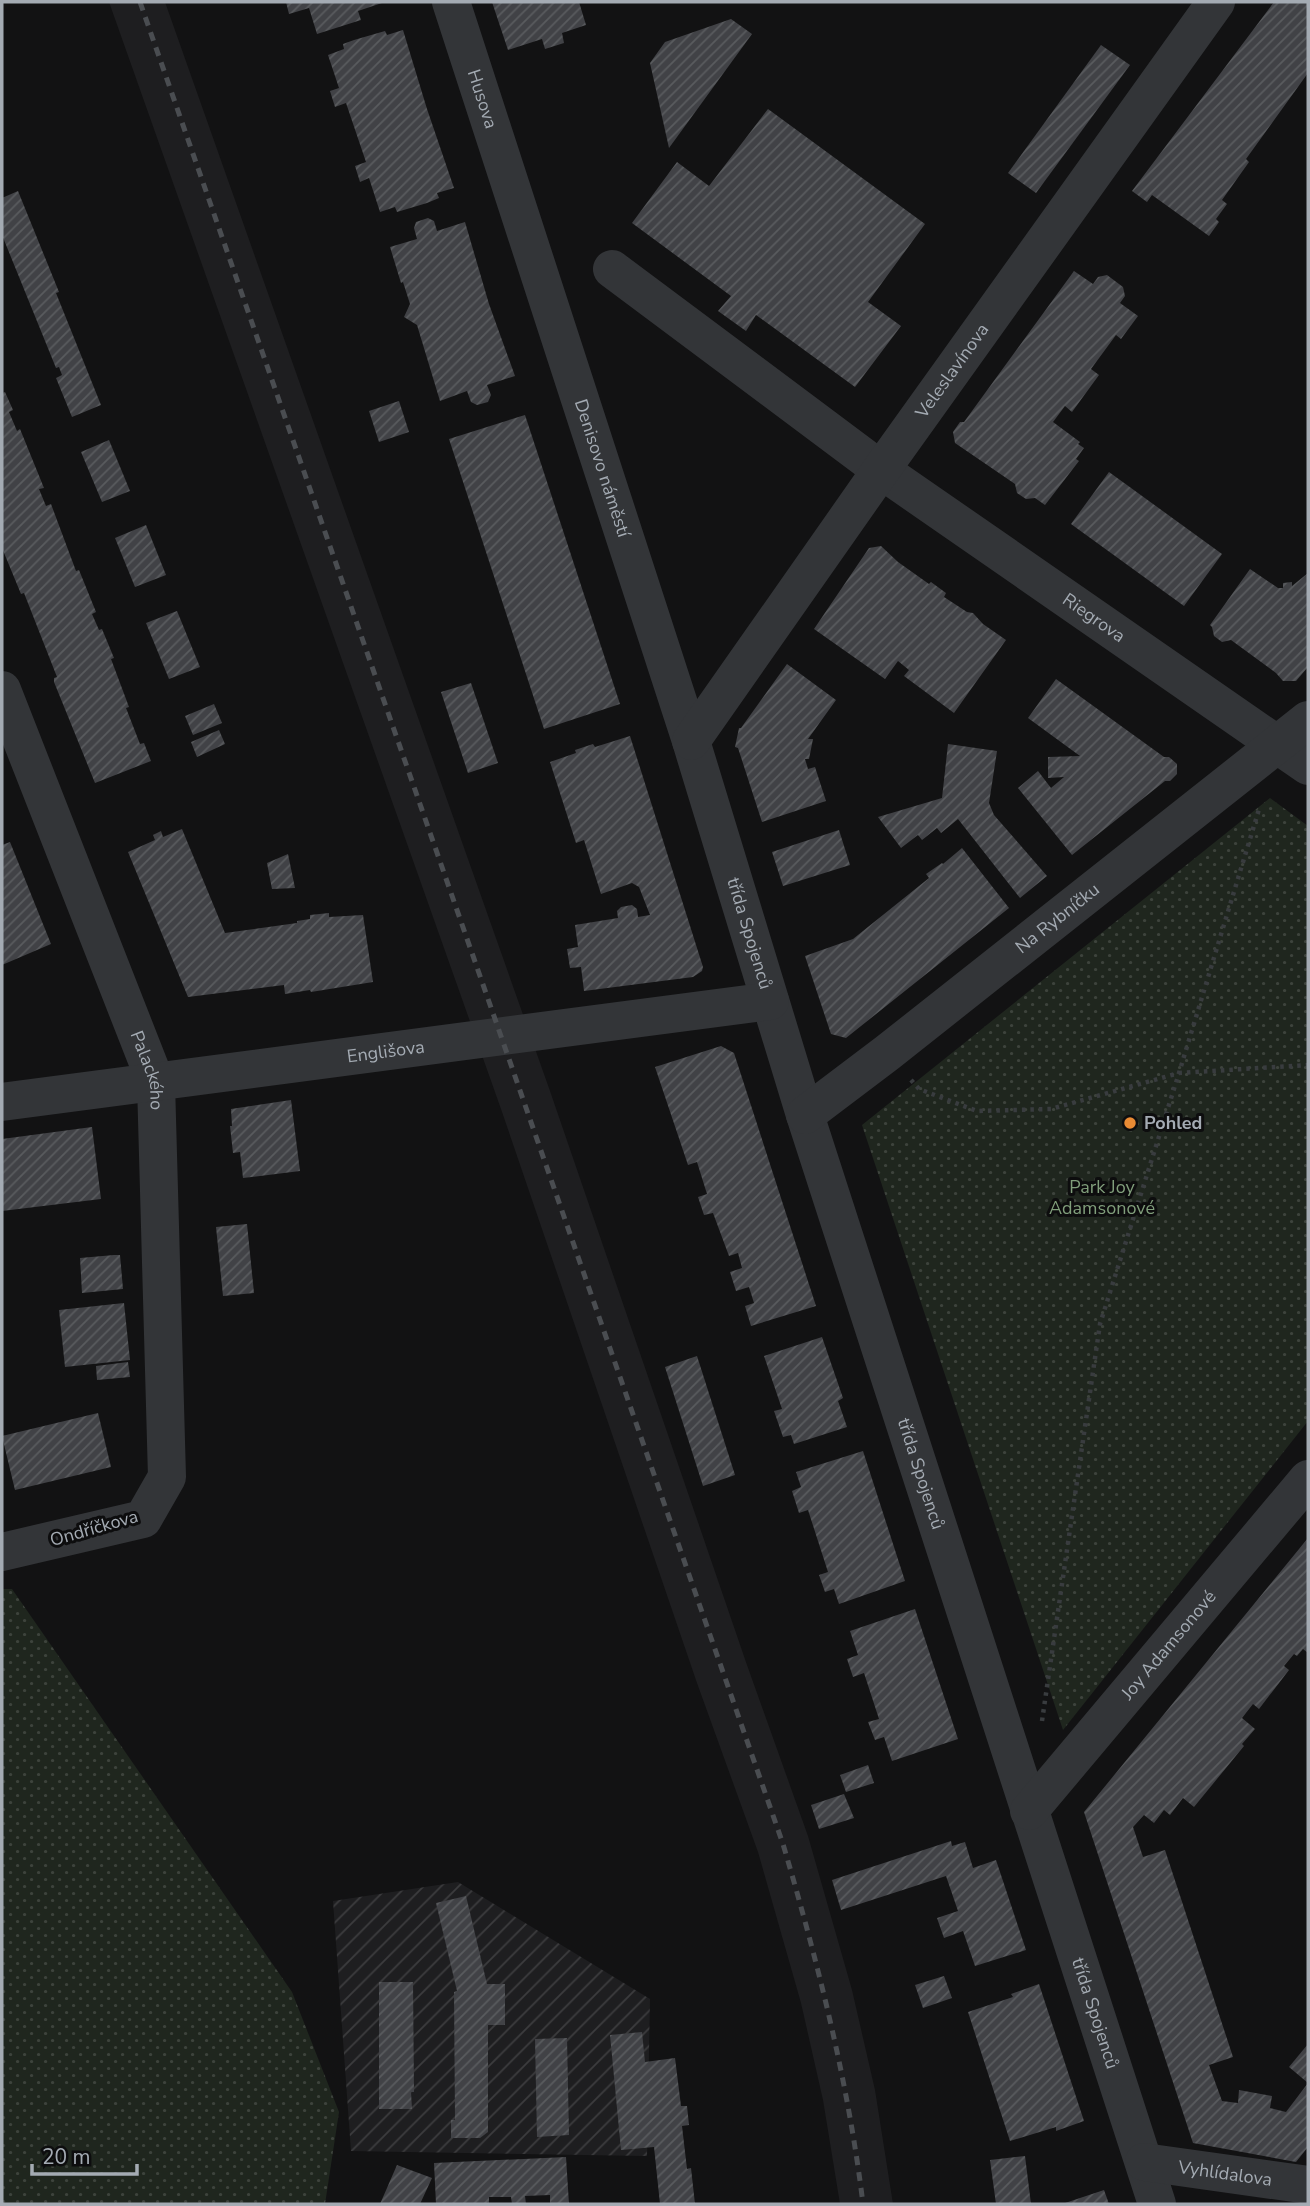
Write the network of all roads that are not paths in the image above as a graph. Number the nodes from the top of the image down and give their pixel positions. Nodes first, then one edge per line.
1 (450, 2) edge
2 (1216, 2) edge
3 (514, 196) joint
4 (612, 269) dead end
5 (881, 470) junction
6 (2, 690) edge
7 (1308, 720) edge
8 (691, 741) junction
9 (1293, 756) edge
10 (770, 1001) junction
11 (156, 1083) junction
12 (2, 1102) edge
13 (805, 1115) junction
14 (167, 1477) joint
15 (1308, 1479) edge
16 (2, 1552) edge
17 (1029, 1811) junction
18 (1144, 2162) junction
19 (1308, 2185) edge
20 (1157, 2204) edge

1 - 3 street, Husova
2 - 5 street, Veleslavínova
3 - 8 street, Denisovo náměstí
4 - 5 street, Riegrova
5 - 8 street, Veleslavínova
5 - 9 street, Riegrova
6 - 11 street, Palackého
7 - 9 street, Na Rybníčku
8 - 10 street, třída Spojenců
9 - 13 street, Na Rybníčku
10 - 11 street, Englišova
10 - 13 street, třída Spojenců
11 - 12 street, Englišova
11 - 14 street, Palackého
13 - 17 street, třída Spojenců
14 - 16 street, Ondříčkova
15 - 17 street, Joy Adamsonové
17 - 18 street, třída Spojenců
18 - 19 street, Vyhlídalova
18 - 20 street, třída Spojenců

